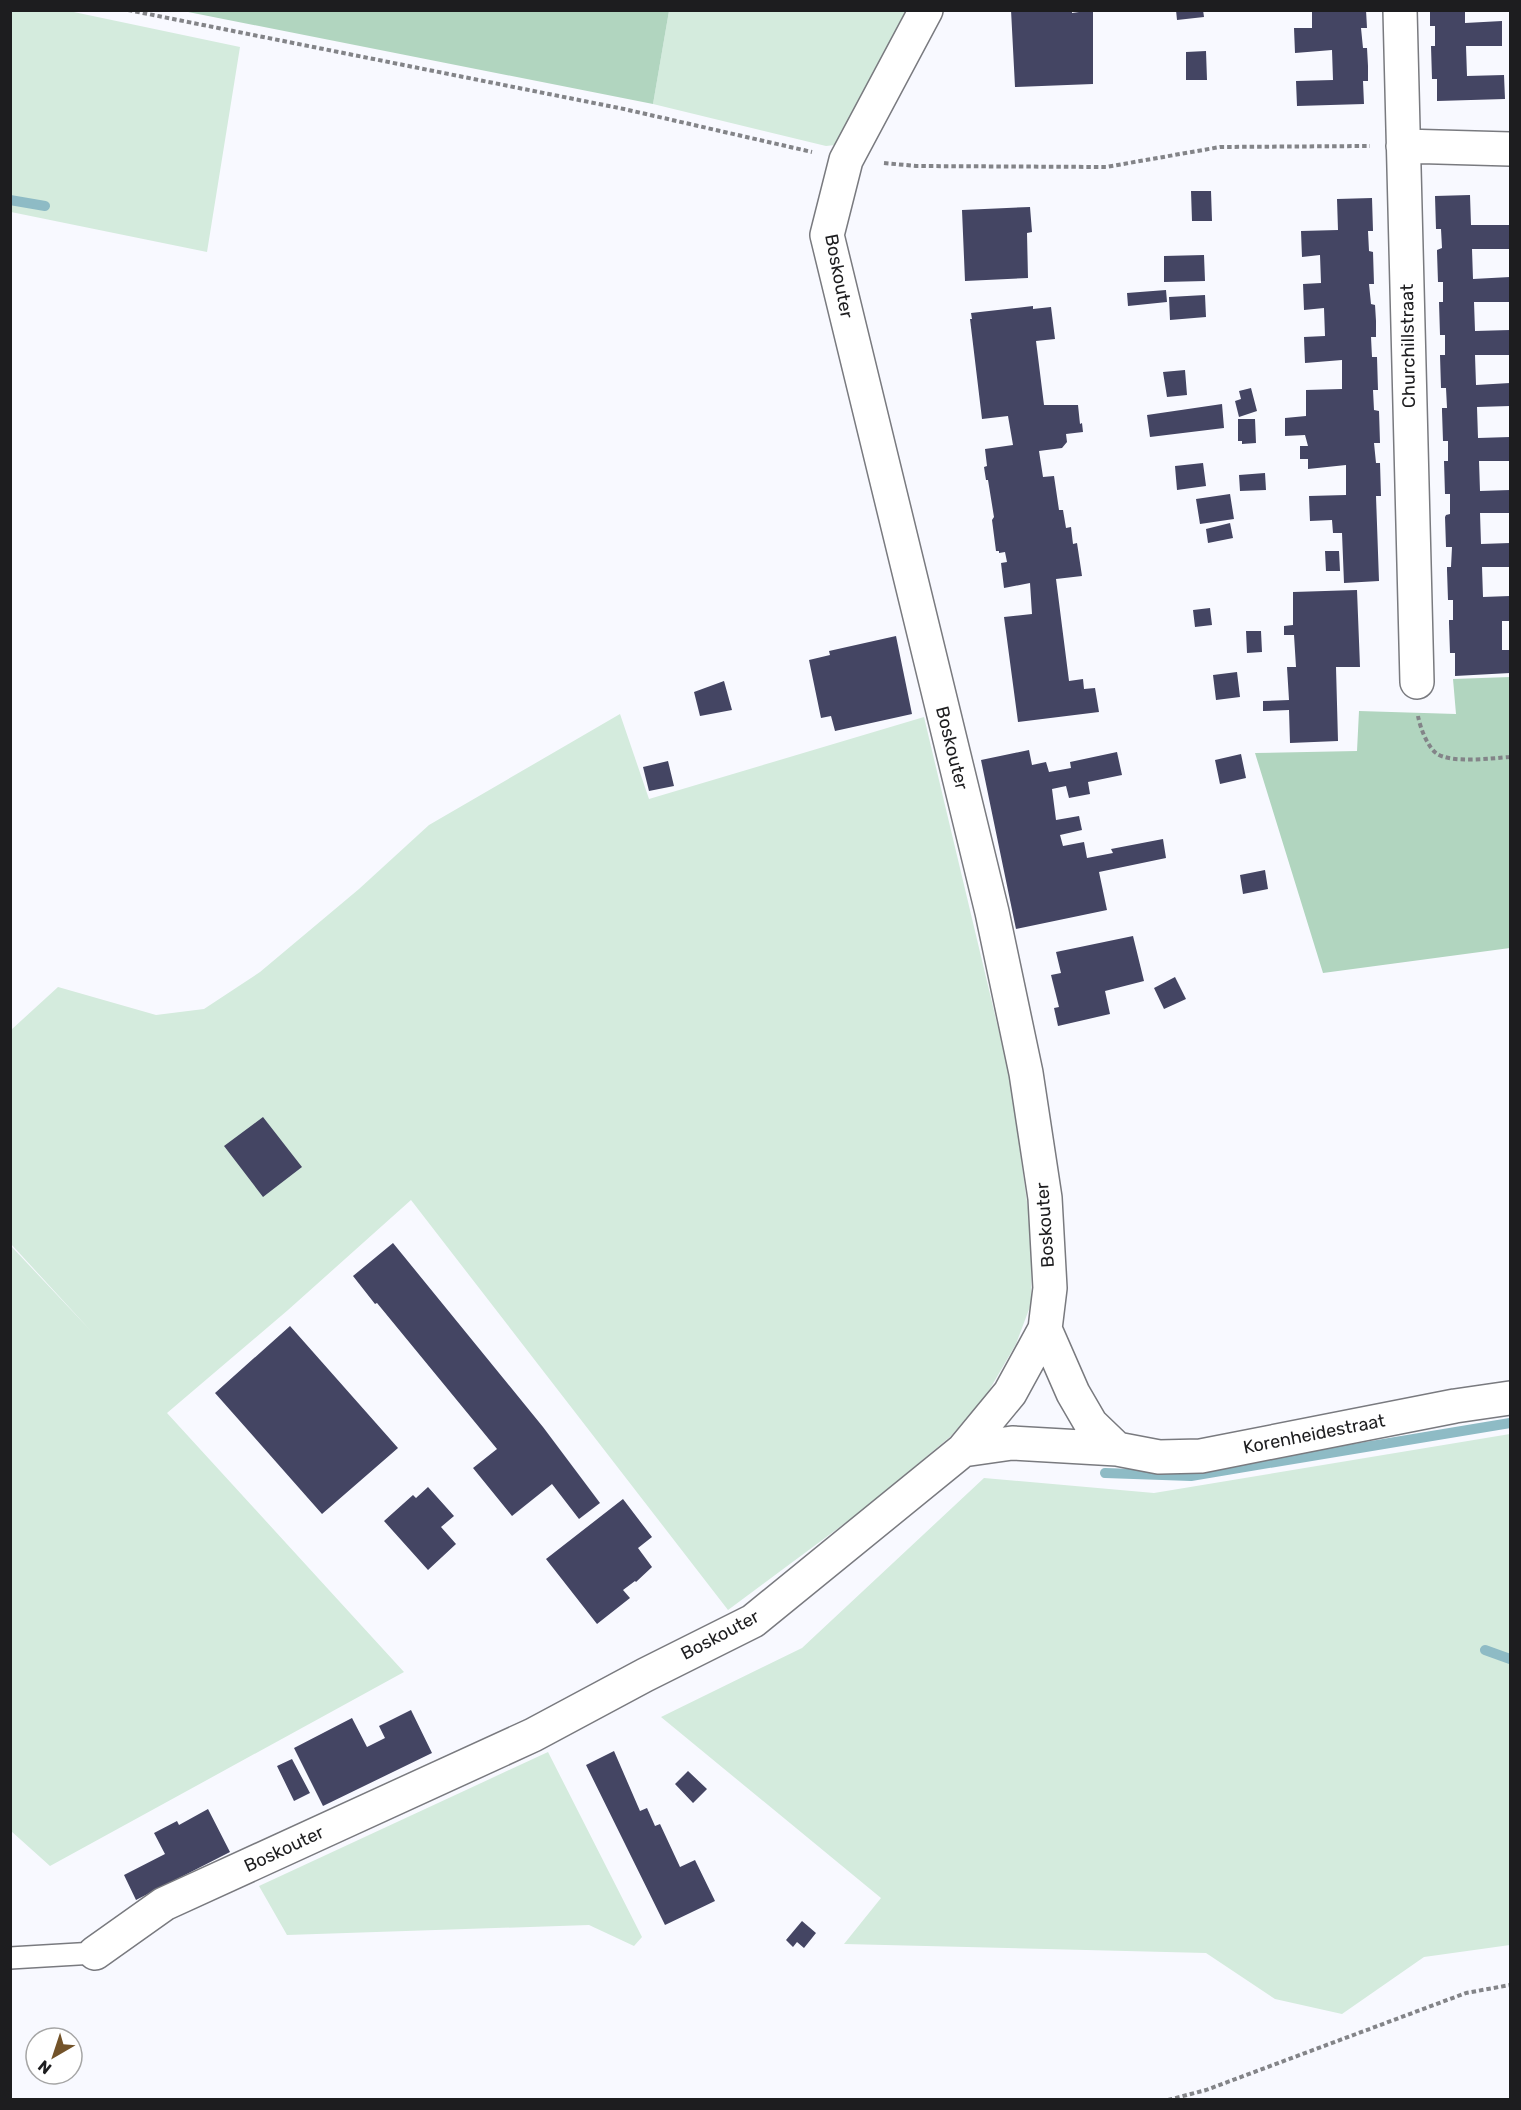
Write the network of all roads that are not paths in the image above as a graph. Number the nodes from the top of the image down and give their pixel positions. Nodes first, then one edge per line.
1 (926, 10) edge
2 (1400, 10) edge
3 (1403, 146) junction
4 (1510, 149) edge
5 (1417, 682) road end
6 (1045, 1329) junction
7 (1510, 1398) edge
8 (1117, 1449) junction
9 (963, 1450) junction
10 (95, 1953) joint
11 (10, 1958) edge

1 - 6 street, Boskouter
2 - 3 street, Churchillstraat
3 - 4 street
3 - 5 street, Churchillstraat
6 - 8 street
6 - 9 street, Boskouter
7 - 8 street, Korenheidestraat
8 - 9 street, Korenheidestraat
9 - 10 street, Boskouter
10 - 11 lane

